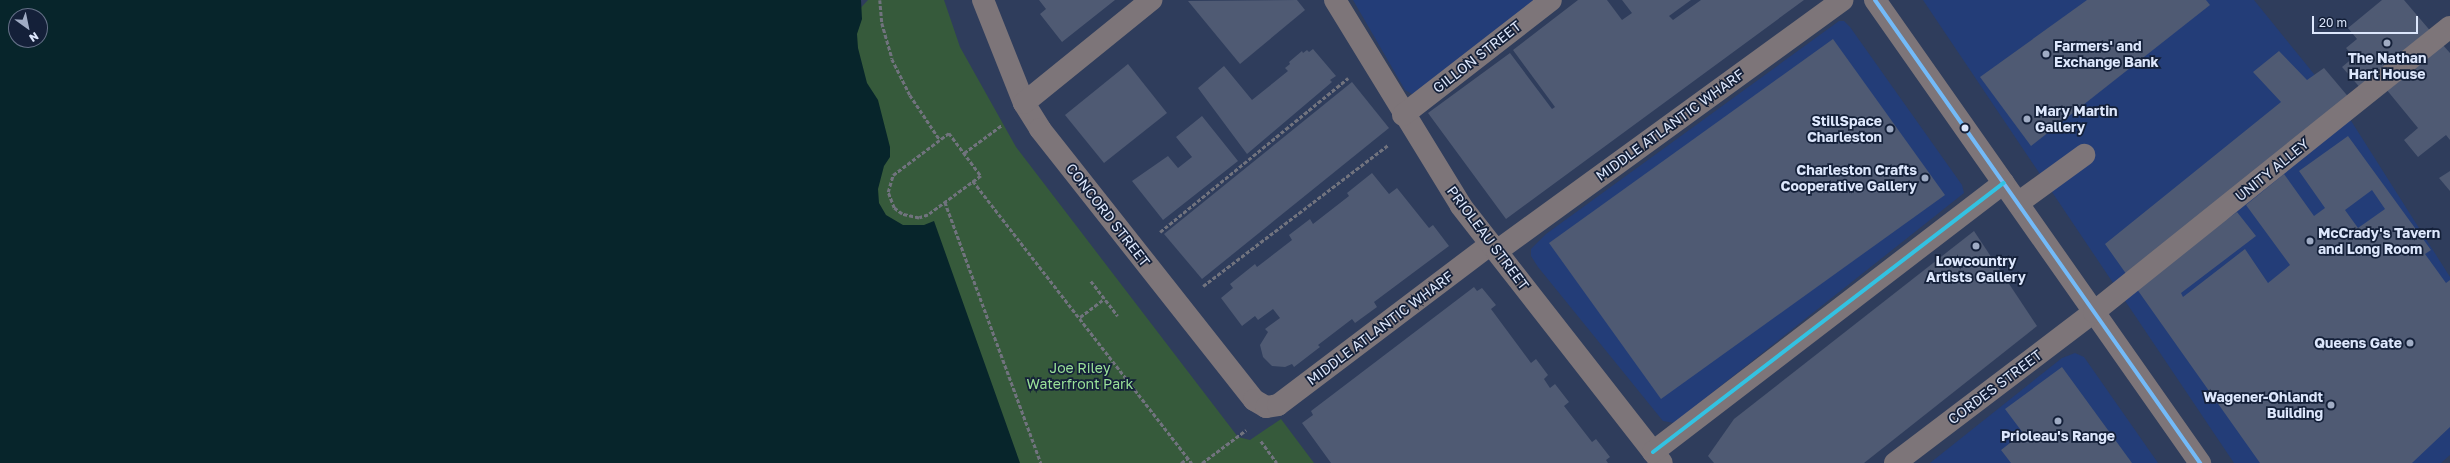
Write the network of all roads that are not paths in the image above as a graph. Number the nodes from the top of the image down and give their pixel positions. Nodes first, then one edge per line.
1 (983, 0) edge
2 (1151, 0) edge
3 (1335, 0) edge
4 (1551, 0) edge
5 (1843, 0) edge
6 (1875, 0) edge
7 (2450, 27) edge
8 (1024, 103) junction
9 (1403, 114) junction
10 (2084, 155) dead end
11 (2004, 183) junction
12 (2018, 203) junction
13 (1494, 247) junction
14 (2094, 312) junction
15 (1266, 408) joint
16 (1658, 457) edge
17 (1895, 463) edge
18 (2200, 463) edge

1 - 8 street, CONCORD STREET
2 - 8 street
3 - 9 street, PRIOLEAU STREET
4 - 9 street, GILLON STREET
5 - 13 street, MIDDLE ATLANTIC WHARF
6 - 11 street
7 - 14 street, UNITY ALLEY
8 - 15 street, CONCORD STREET
9 - 13 street, PRIOLEAU STREET
10 - 12 street
11 - 12 street
11 - 16 street
12 - 14 street
13 - 15 street, MIDDLE ATLANTIC WHARF
13 - 16 street, PRIOLEAU STREET
14 - 17 street, CORDES STREET
14 - 18 street

